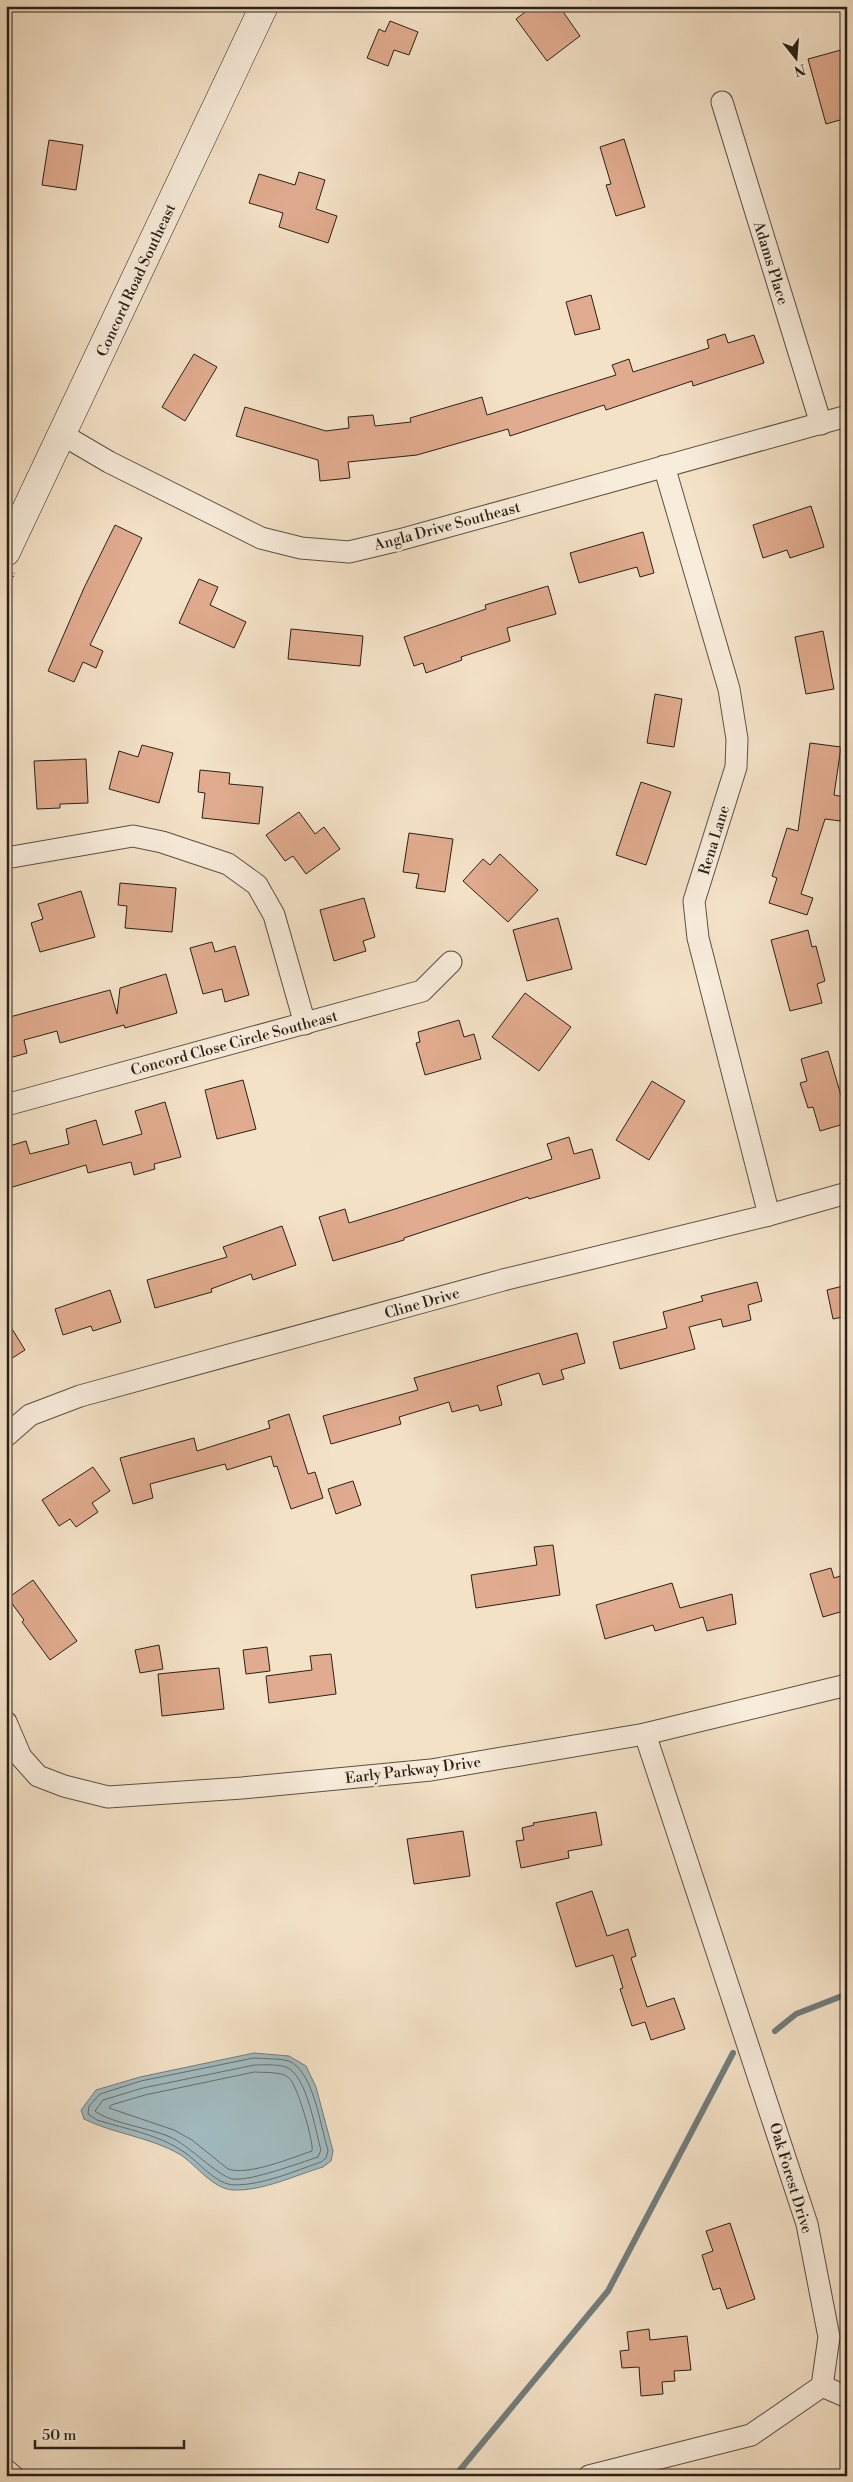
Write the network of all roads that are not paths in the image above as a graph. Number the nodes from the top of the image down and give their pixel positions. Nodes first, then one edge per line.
1 (264, 6) edge
2 (722, 102) dead end
3 (847, 416) edge
4 (821, 424) junction
5 (63, 435) junction
6 (664, 466) junction
7 (6, 552) edge
8 (6, 858) edge
9 (451, 962) dead end
10 (305, 1024) junction
11 (6, 1105) edge
12 (847, 1193) edge
13 (769, 1215) junction
14 (6, 1436) edge
15 (847, 1685) edge
16 (6, 1722) edge
17 (645, 1734) junction
18 (822, 2386) junction
19 (847, 2397) edge
20 (6, 2470) edge
21 (13, 2476) edge
22 (589, 2476) edge

1 - 5 street, Concord Road Southeast
2 - 4 street, Adams Place
3 - 4 street, Angla Drive Southeast
4 - 6 street, Angla Drive Southeast
5 - 6 street, Angla Drive Southeast
5 - 7 street, Concord Road Southeast
6 - 13 street, Rena Lane
8 - 10 street
9 - 10 street, Concord Close Circle Southeast
10 - 11 street, Concord Close Circle Southeast
12 - 13 street, Cline Drive
13 - 14 street, Cline Drive
15 - 17 street, Early Parkway Drive
16 - 17 street, Early Parkway Drive
17 - 18 street, Oak Forest Drive
18 - 19 street
18 - 22 street
20 - 21 street

